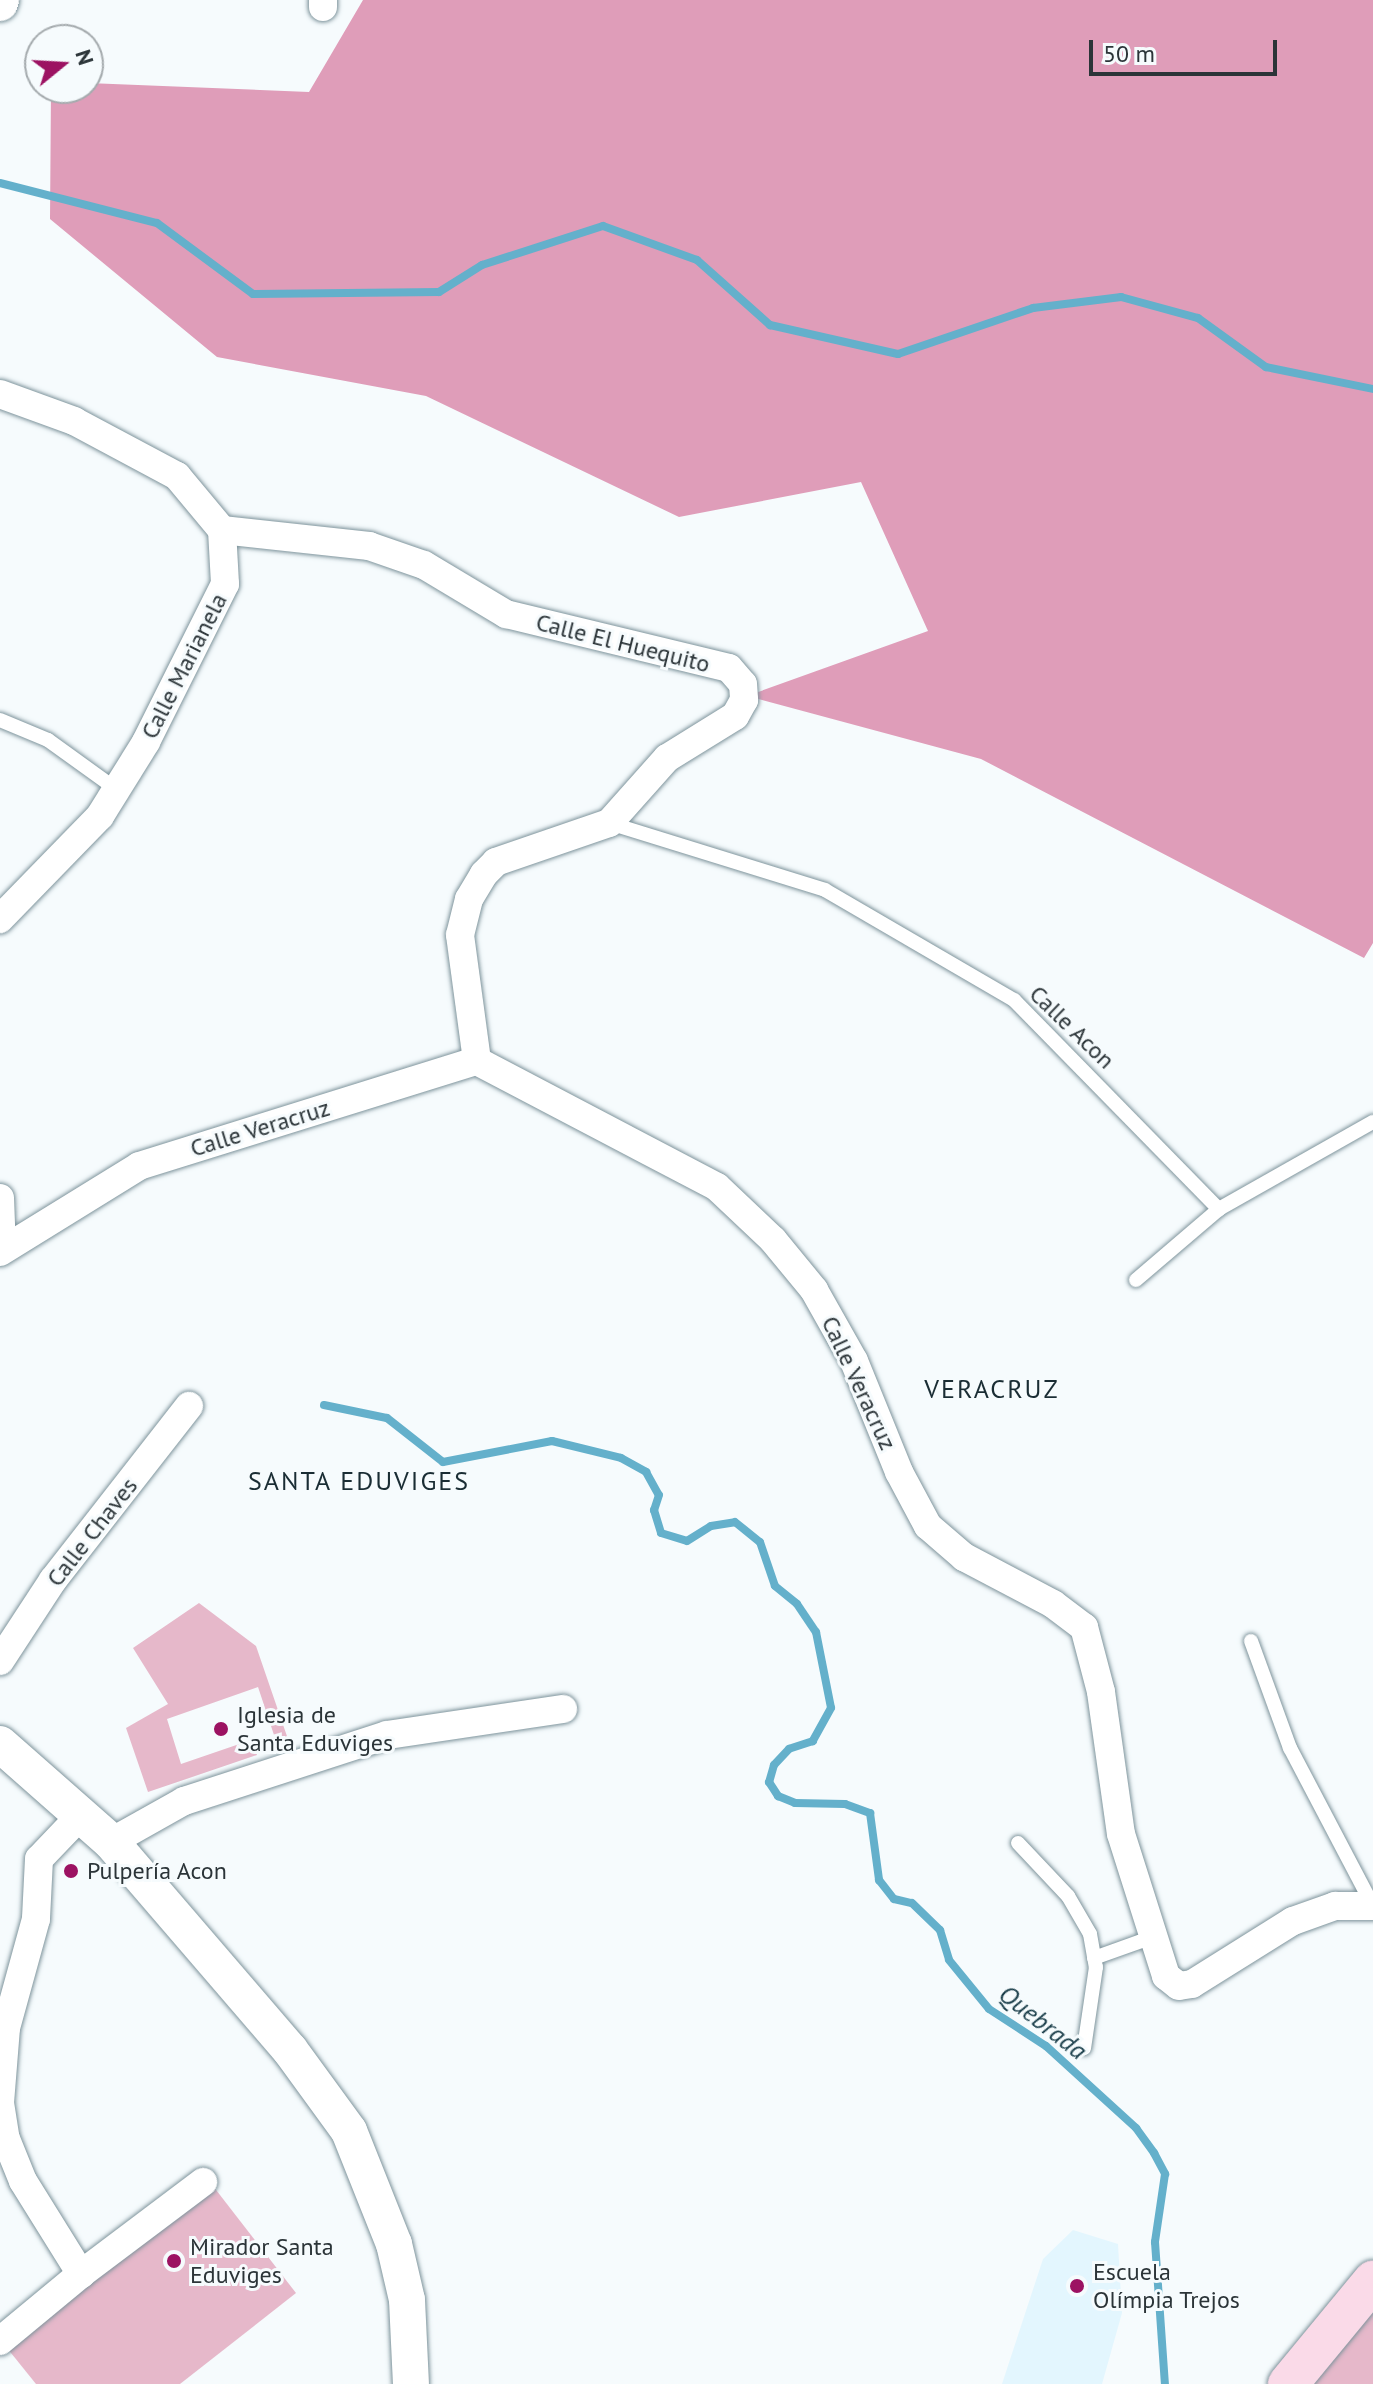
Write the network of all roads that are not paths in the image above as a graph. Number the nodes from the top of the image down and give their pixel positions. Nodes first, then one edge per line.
1 (0, 394) edge
2 (222, 530) junction
3 (0, 720) edge
4 (116, 789) junction
5 (609, 823) junction
6 (0, 919) edge
7 (477, 1061) junction
8 (1373, 1122) edge
9 (0, 1198) edge
10 (1219, 1209) junction
11 (1, 1251) edge
12 (1136, 1280) dead end
13 (189, 1406) dead end
14 (1251, 1641) dead end
15 (0, 1661) edge
16 (563, 1709) dead end
17 (0, 1744) edge
18 (82, 1814) junction
19 (111, 1842) junction
20 (1018, 1843) dead end
21 (1373, 1906) edge
22 (1150, 1938) junction
23 (1094, 1958) junction
24 (1084, 2048) dead end
25 (203, 2182) dead end
26 (81, 2274) junction
27 (1373, 2281) edge
28 (0, 2341) edge
29 (411, 2384) edge
30 (1288, 2384) edge

1 - 2 street
2 - 4 street, Calle Marianela
2 - 5 street, Calle El Huequito
3 - 4 lane
4 - 6 street, Calle Marianela
5 - 7 street, Calle El Huequito
5 - 10 lane, Calle Acon
7 - 11 street, Calle Veracruz
7 - 22 street, Calle Veracruz
8 - 10 lane
9 - 11 street
10 - 12 lane
13 - 15 street, Calle Chaves
14 - 21 lane
16 - 19 street
17 - 18 street
18 - 19 street
18 - 26 street
19 - 29 street
20 - 23 lane
21 - 22 street, Calle Veracruz
22 - 23 lane
23 - 24 lane
25 - 26 street
26 - 28 street
27 - 30 main road

